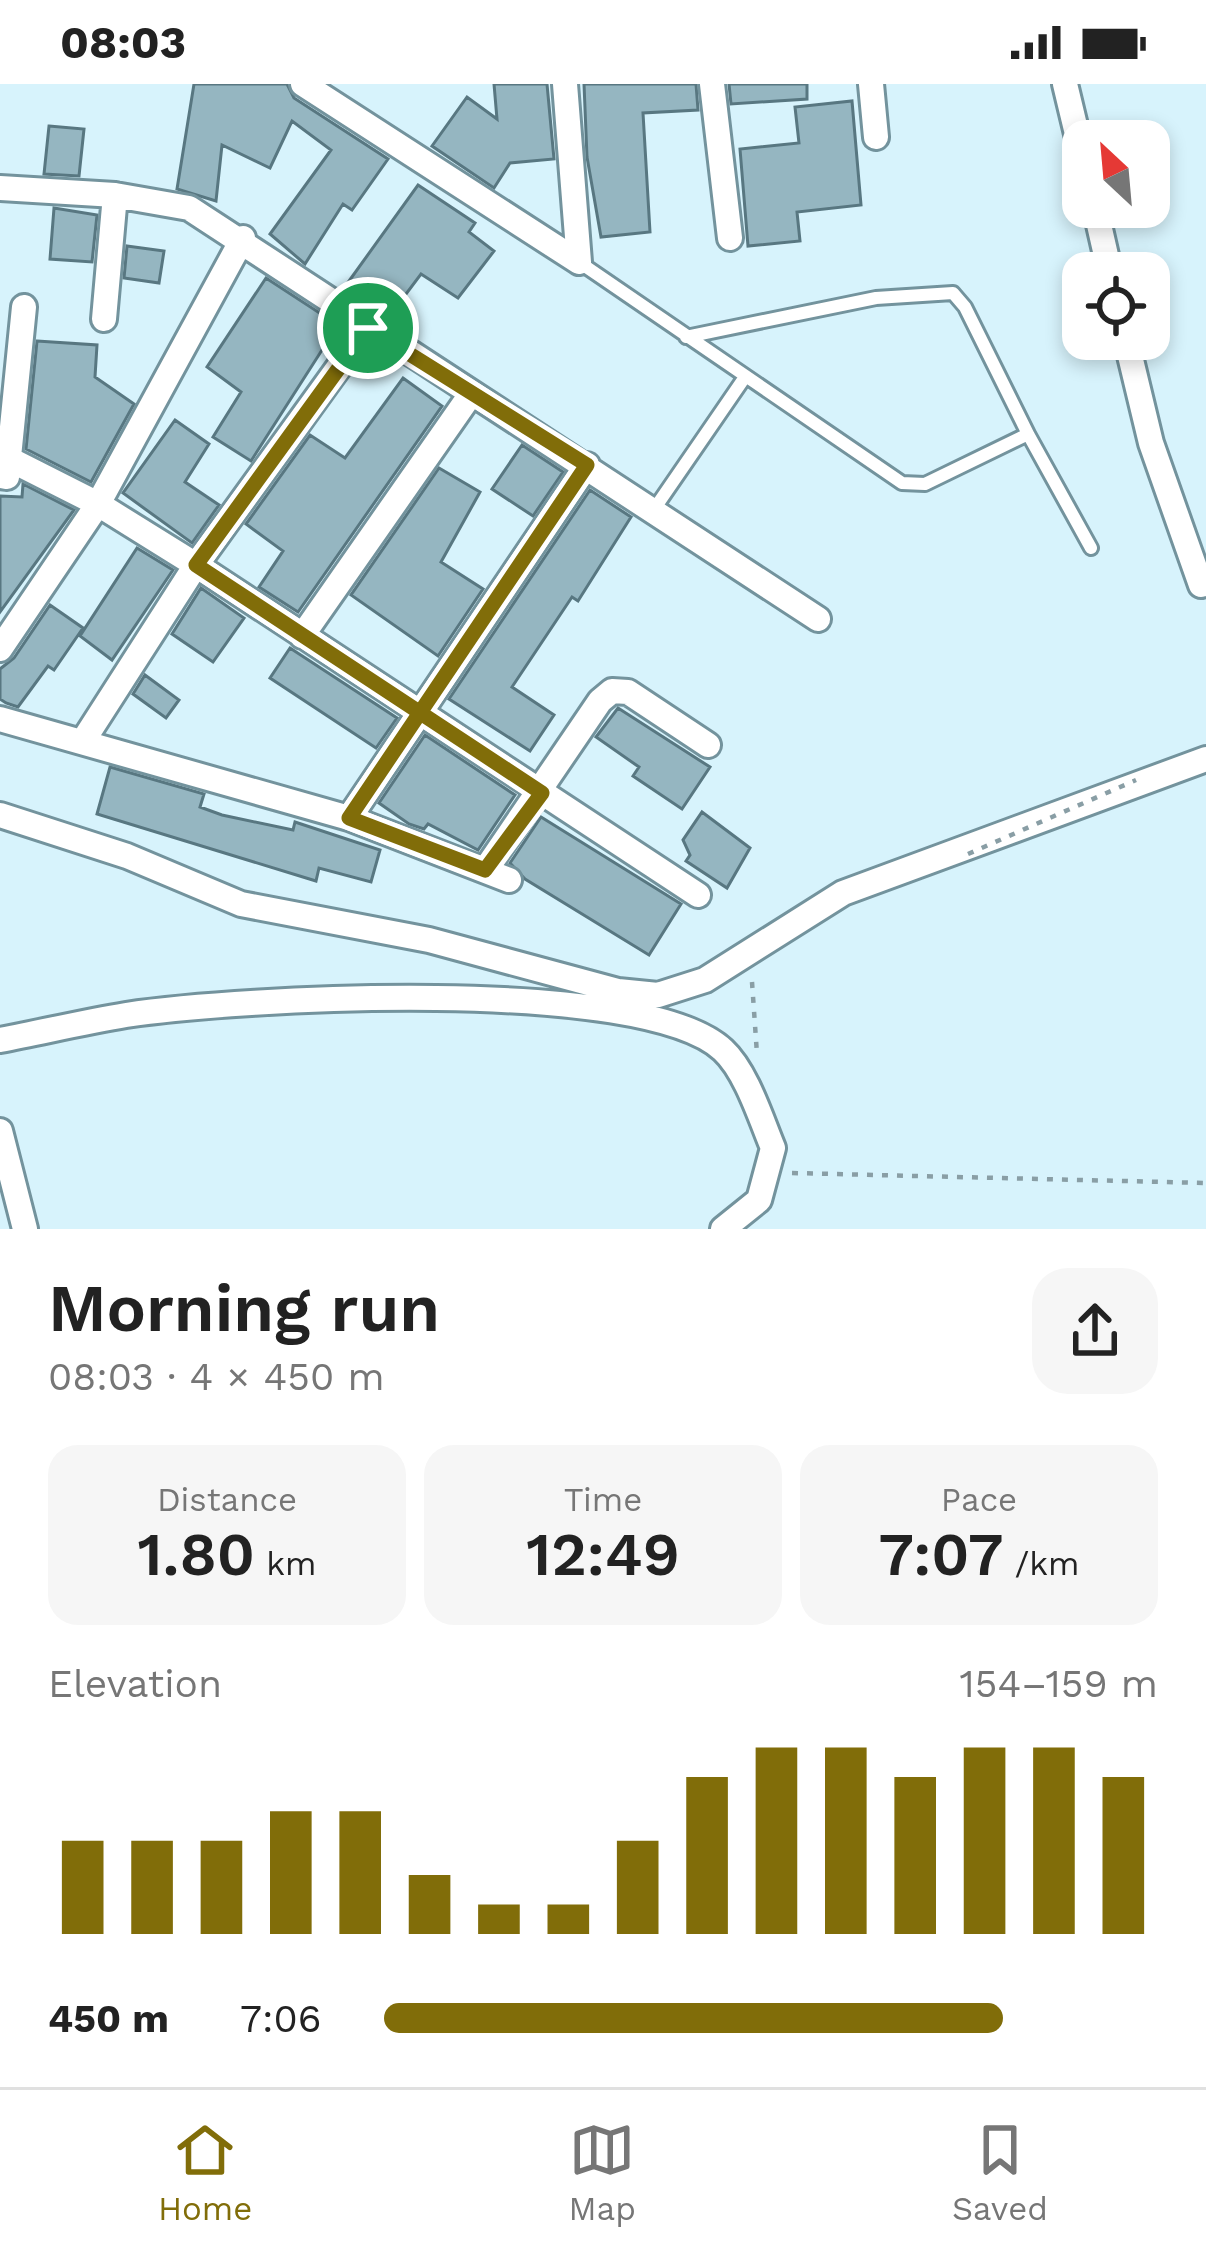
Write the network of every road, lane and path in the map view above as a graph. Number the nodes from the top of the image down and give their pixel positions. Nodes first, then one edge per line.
1 (303, 84) edge
2 (565, 84) edge
3 (712, 84) edge
4 (872, 84) edge
5 (1065, 84) edge
6 (1074, 120) edge
7 (877, 136) dead end
8 (0, 188) edge
9 (115, 195) junction
10 (243, 238) junction
11 (730, 238) dead end
12 (579, 262) junction
13 (24, 308) dead end
14 (104, 320) dead end
15 (368, 328) junction
16 (686, 337) junction
17 (1131, 360) edge
18 (745, 377) junction
19 (471, 394) junction
20 (1028, 434) junction
21 (587, 465) junction
22 (4, 468) edge
23 (98, 504) junction
24 (655, 508) junction
25 (1091, 548) dead end
26 (196, 565) junction
27 (1201, 585) dead end
28 (818, 619) dead end
29 (302, 636) junction
30 (0, 650) edge
31 (417, 715) junction
32 (0, 719) edge
33 (83, 741) junction
34 (708, 745) dead end
35 (1206, 759) edge
36 (1136, 780) dead end
37 (542, 793) junction
38 (0, 815) edge
39 (349, 818) junction
40 (968, 854) dead end
41 (485, 870) junction
42 (509, 880) dead end
43 (698, 895) dead end
44 (749, 950) junction
45 (0, 1040) edge
46 (758, 1059) dead end
47 (0, 1132) edge
48 (767, 1172) junction
49 (1206, 1183) edge
50 (25, 1229) edge
51 (723, 1229) edge

1 - 12 street
2 - 12 street
3 - 11 street
4 - 7 street
5 - 6 street
8 - 9 street
9 - 10 street
9 - 14 street
10 - 15 street
10 - 23 street
12 - 16 lane
13 - 22 street
15 - 19 street
15 - 26 street
16 - 18 lane
16 - 20 lane
17 - 27 street
18 - 20 lane
18 - 24 lane
19 - 21 street
19 - 29 street
20 - 25 lane
21 - 24 street
21 - 31 street
22 - 23 street
23 - 26 street
23 - 30 street
24 - 28 street
26 - 29 street
26 - 33 street
29 - 31 street
31 - 37 street
31 - 39 street
32 - 33 street
33 - 39 street
34 - 37 street
35 - 44 street
36 - 40 path, bridge
37 - 41 street
37 - 43 street
38 - 44 street
39 - 41 street
41 - 42 street
44 - 46 path
45 - 48 street
47 - 50 street
48 - 49 path
48 - 51 street

